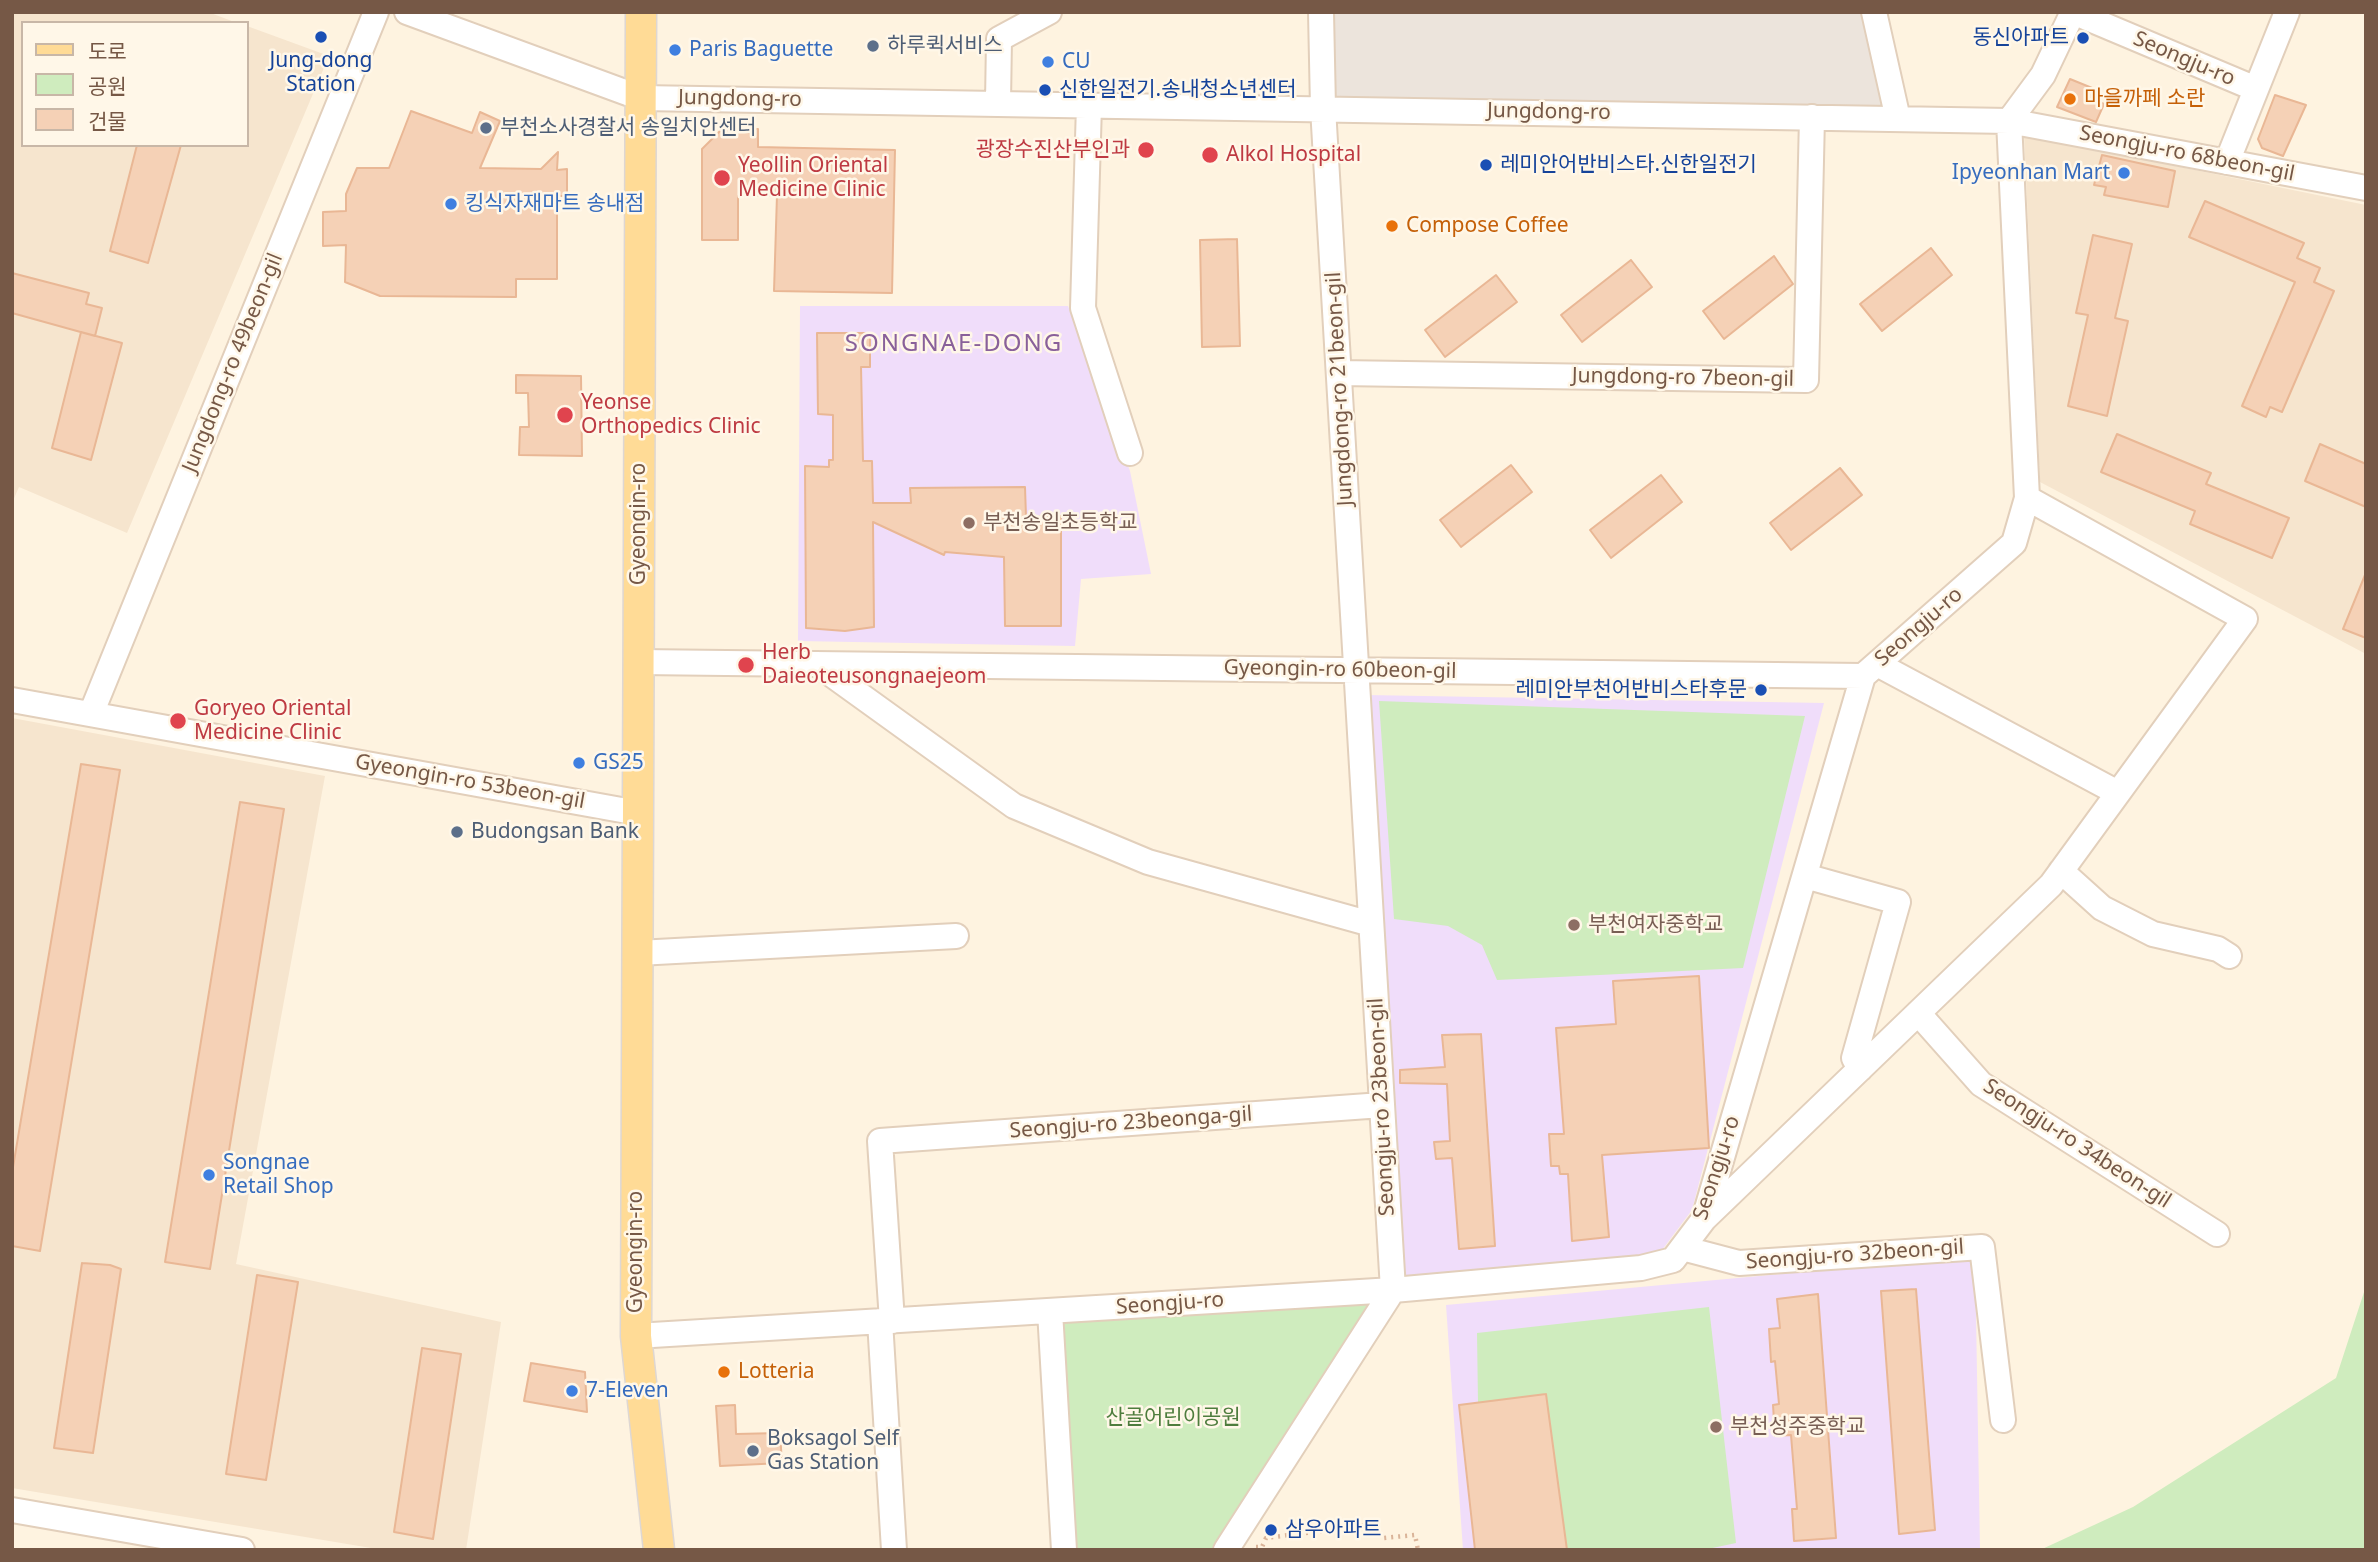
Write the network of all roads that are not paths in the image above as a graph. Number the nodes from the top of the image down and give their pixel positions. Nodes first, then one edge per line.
1 (376, 12) edge
2 (407, 12) edge
3 (641, 12) edge
4 (1049, 12) edge
5 (1321, 12) edge
6 (1874, 12) edge
7 (2073, 12) edge
8 (2287, 12) edge
9 (2256, 89) junction
10 (641, 98) junction
11 (998, 102) junction
12 (1089, 105) junction
13 (1323, 108) junction
14 (1812, 117) junction
15 (1898, 119) junction
16 (2009, 121) junction
17 (2227, 162) junction
18 (2366, 188) edge
19 (1339, 373) junction
20 (1130, 453) dead end
21 (2027, 498) junction
22 (639, 662) junction
23 (817, 664) junction
24 (1356, 670) junction
25 (1870, 670) junction
26 (12, 700) edge
27 (91, 714) junction
28 (2118, 793) junction
29 (638, 813) junction
30 (2061, 871) junction
31 (1805, 876) junction
32 (1371, 925) junction
33 (956, 936) dead end
34 (638, 953) junction
35 (2229, 956) dead end
36 (1918, 1013) junction
37 (1860, 1069) junction
38 (1382, 1105) junction
39 (1704, 1219) junction
40 (2217, 1234) dead end
41 (1682, 1248) junction
42 (1393, 1290) junction
43 (1049, 1311) junction
44 (886, 1321) junction
45 (636, 1336) junction
46 (2003, 1420) dead end
47 (12, 1510) edge
48 (165, 1543) edge
49 (242, 1550) edge
50 (659, 1550) edge
51 (894, 1550) edge
52 (1064, 1550) edge
53 (1226, 1550) edge

1 - 27 street, Jungdong-ro 49beon-gil
2 - 10 street, Jungdong-ro
3 - 10 main road, Gyeongin-ro
4 - 11 street
5 - 13 street, Jungdong-ro 21beon-gil
6 - 15 street
7 - 9 street, Seongju-ro
7 - 16 street, Seongju-ro
8 - 9 street
9 - 17 street
10 - 11 street, Jungdong-ro
10 - 22 main road, Gyeongin-ro
11 - 12 street, Jungdong-ro
12 - 13 street, Jungdong-ro
12 - 20 street
13 - 14 street, Jungdong-ro
13 - 19 street, Jungdong-ro 21beon-gil
14 - 15 street, Jungdong-ro
14 - 19 street, Jungdong-ro 7beon-gil
15 - 16 street, Jungdong-ro
16 - 17 street, Seongju-ro 68beon-gil
16 - 21 street, Seongju-ro
17 - 18 street, Seongju-ro 68beon-gil
19 - 24 street, Jungdong-ro 21beon-gil
21 - 25 street, Seongju-ro
21 - 28 street
22 - 23 street, Gyeongin-ro 60beon-gil
22 - 29 main road, Gyeongin-ro
23 - 24 street, Gyeongin-ro 60beon-gil
23 - 32 street
24 - 25 street, Gyeongin-ro 60beon-gil
24 - 32 street, Seongju-ro 23beon-gil
25 - 28 street
25 - 31 street, Seongju-ro
26 - 27 street, Gyeongin-ro 53beon-gil
27 - 29 street, Gyeongin-ro 53beon-gil
28 - 30 street
29 - 34 main road, Gyeongin-ro
30 - 35 street
30 - 36 street
31 - 37 street
31 - 39 street, Seongju-ro
32 - 38 street, Seongju-ro 23beon-gil
33 - 34 street
34 - 45 main road, Gyeongin-ro
36 - 37 street
36 - 40 street, Seongju-ro 34beon-gil
37 - 39 street
38 - 42 street, Seongju-ro 23beon-gil
38 - 44 street, Seongju-ro 23beonga-gil
39 - 41 street, Seongju-ro
41 - 42 street, Seongju-ro
41 - 46 street, Seongju-ro 32beon-gil
42 - 43 street, Seongju-ro
42 - 53 street
43 - 44 street, Seongju-ro
43 - 52 street
44 - 45 street, Seongju-ro
44 - 51 street
45 - 50 main road, Gyeongin-ro
47 - 48 street
48 - 49 street

